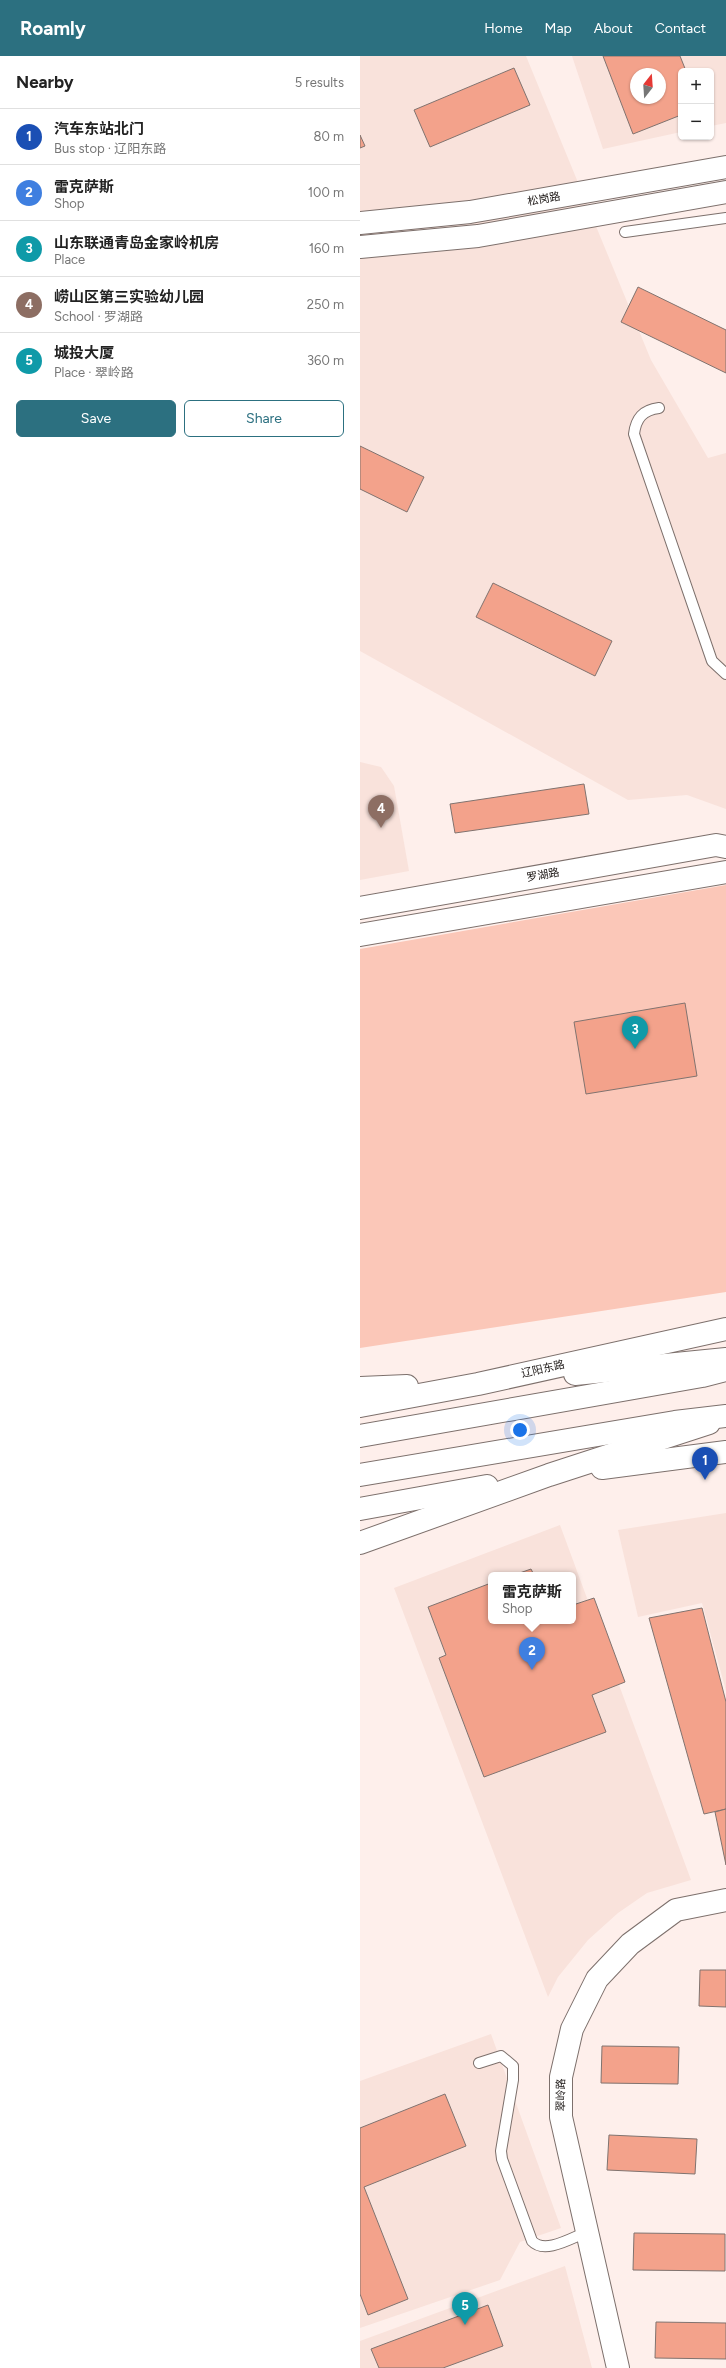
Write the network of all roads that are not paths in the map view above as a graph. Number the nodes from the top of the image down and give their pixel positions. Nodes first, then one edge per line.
1 (726, 167) edge
2 (726, 192) edge
3 (726, 218) edge
4 (360, 224) edge
5 (625, 232) dead end
6 (360, 247) edge
7 (659, 408) dead end
8 (726, 674) edge
9 (726, 847) edge
10 (726, 872) edge
11 (360, 908) edge
12 (360, 935) edge
13 (726, 1329) edge
14 (726, 1359) edge
15 (726, 1370) edge
16 (478, 1384) junction
17 (360, 1388) edge
18 (360, 1406) edge
19 (726, 1417) edge
20 (360, 1436) edge
21 (726, 1452) edge
22 (360, 1475) edge
23 (549, 1475) junction
24 (360, 1509) edge
25 (360, 1543) edge
26 (726, 1900) edge
27 (479, 2063) dead end
28 (587, 2232) junction
29 (618, 2368) edge

1 - 4 main road, 松岗路
2 - 6 main road
3 - 5 lane
7 - 8 lane
9 - 11 main road, 罗湖路
10 - 12 main road
13 - 16 main road, 辽阳东路
14 - 16 main road
15 - 20 main road
16 - 17 main road
16 - 18 main road, 辽阳东路
19 - 22 main road
19 - 23 main road
21 - 23 main road
23 - 24 main road
23 - 25 main road
26 - 28 main road, 翠岭路
27 - 28 lane
28 - 29 main road, 翠岭路

